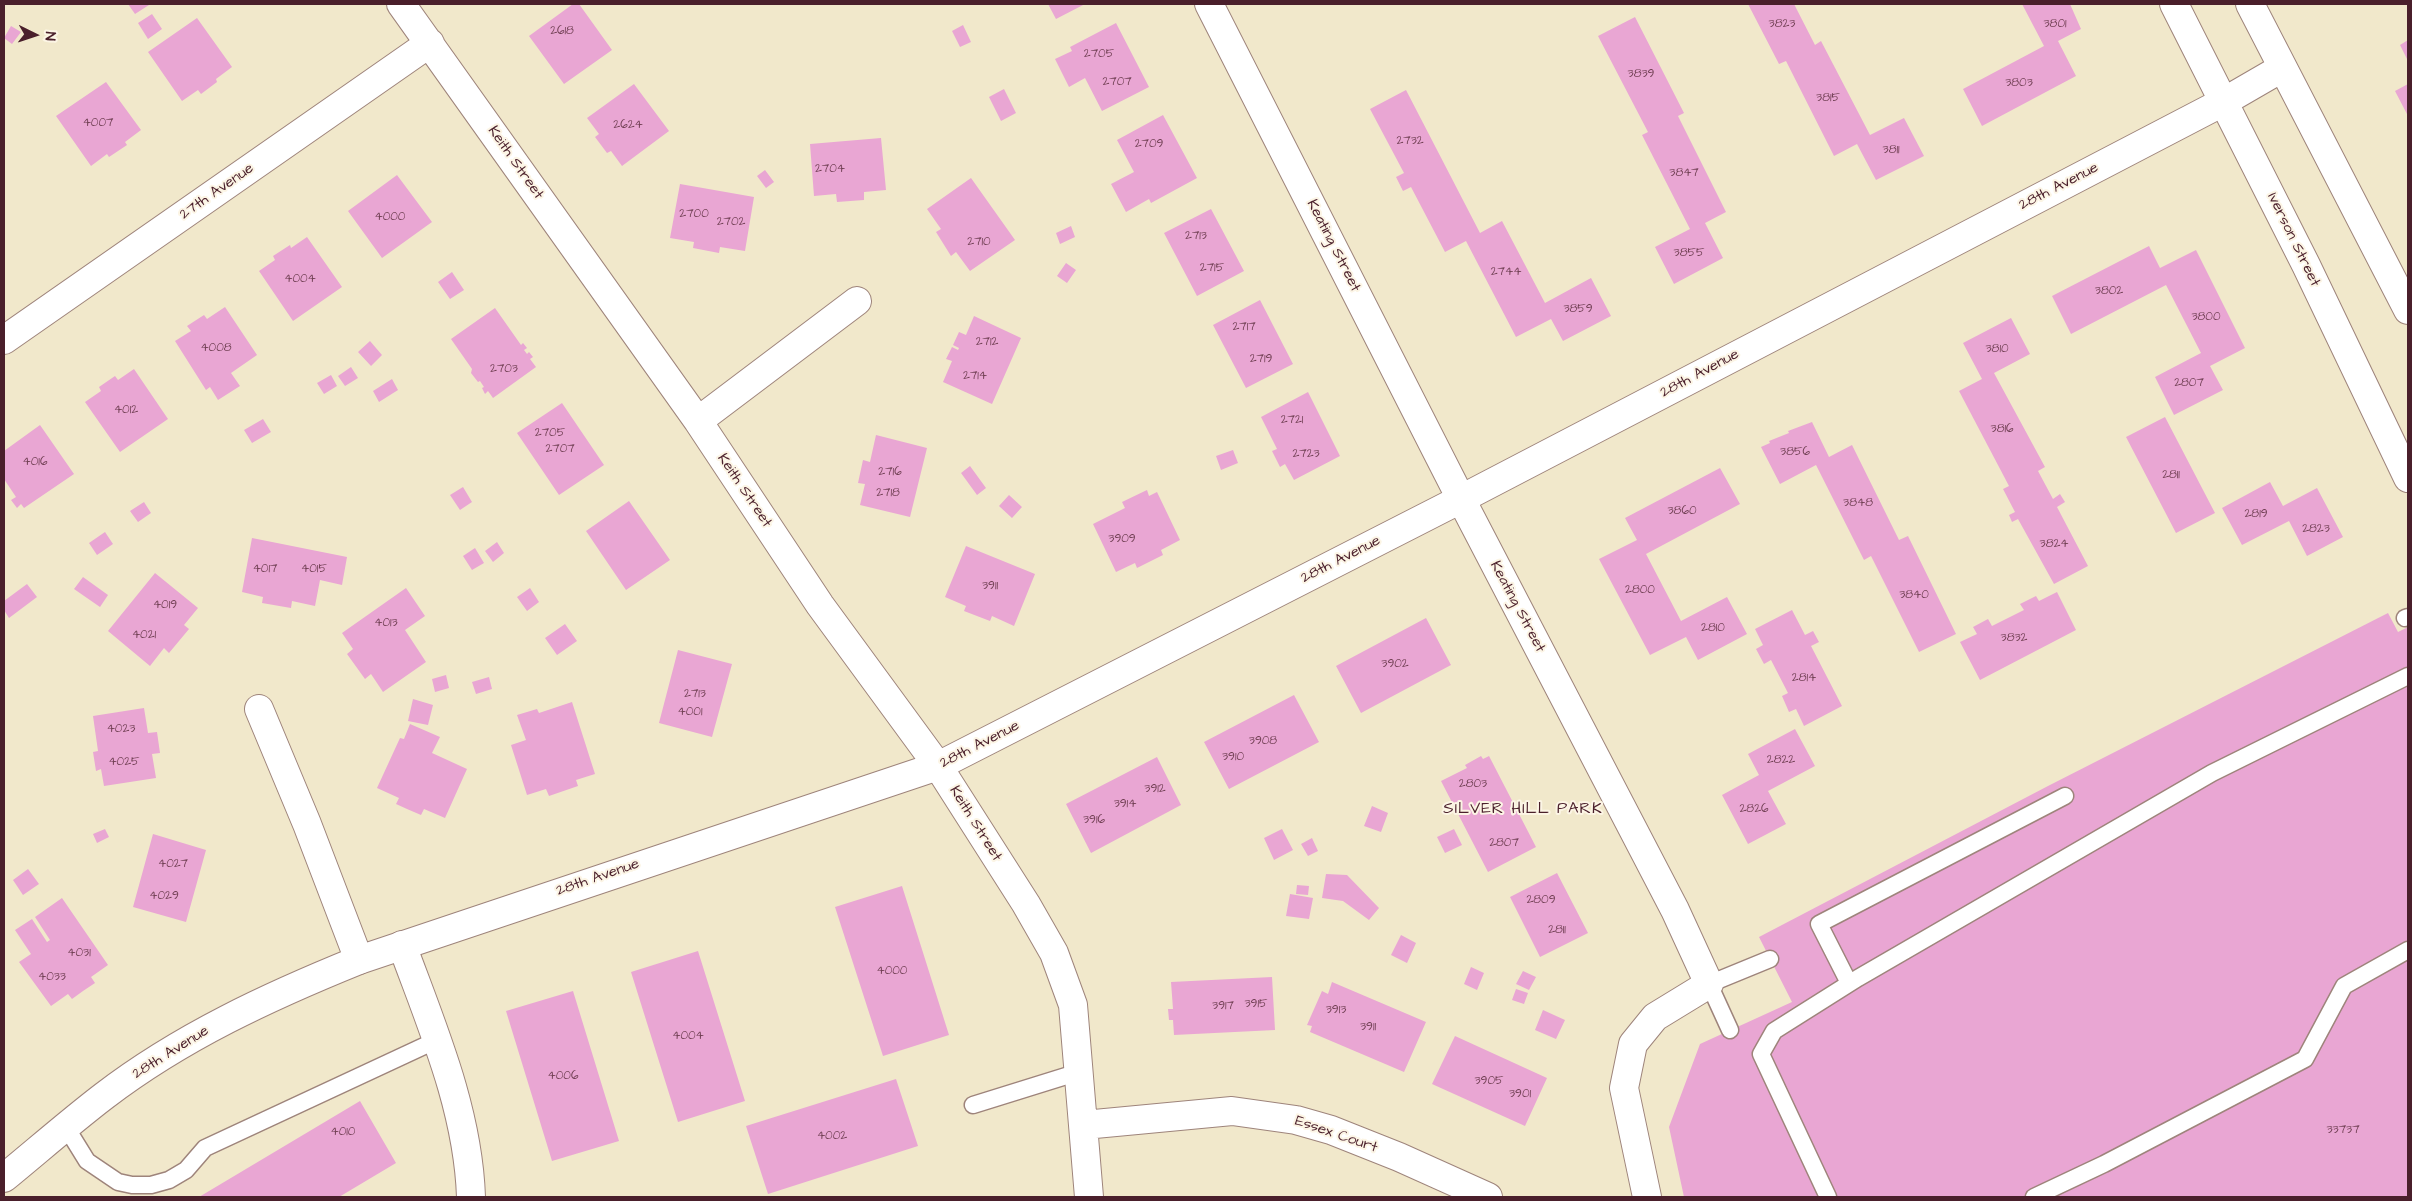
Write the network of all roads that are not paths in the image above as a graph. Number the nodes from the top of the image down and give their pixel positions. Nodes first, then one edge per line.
1 (401, 4) edge
2 (1209, 4) edge
3 (2174, 4) edge
4 (2250, 4) edge
5 (430, 43) junction
6 (2282, 68) junction
7 (2225, 101) junction
8 (857, 301) dead end
9 (2408, 310) edge
10 (7, 331) edge
11 (698, 421) junction
12 (2408, 478) edge
13 (1461, 499) junction
14 (2408, 676) edge
15 (259, 709) dead end
16 (938, 766) junction
17 (2065, 796) dead end
18 (402, 945) junction
19 (2408, 950) edge
20 (1770, 959) dead end
21 (358, 960) junction
22 (1849, 983) junction
23 (1709, 984) junction
24 (1730, 1030) dead end
25 (437, 1040) junction
26 (1080, 1072) junction
27 (972, 1105) dead end
28 (1084, 1125) junction
29 (66, 1127) junction
30 (4, 1178) edge
31 (471, 1197) edge
32 (1089, 1197) edge
33 (1488, 1197) edge
34 (1647, 1197) edge
35 (1828, 1197) edge
36 (2034, 1197) edge

1 - 5 street, Keith Street
2 - 13 street, Keating Street
3 - 7 street, Iverson Street
4 - 6 street
5 - 10 street, 27th Avenue
5 - 11 street, Keith Street
6 - 7 street, 28th Avenue
6 - 9 street
7 - 12 street, Iverson Street
7 - 13 street, 28th Avenue
8 - 11 street
11 - 16 street, Keith Street
13 - 16 street, 28th Avenue
13 - 23 street, Keating Street
14 - 22 lane
15 - 21 street
16 - 18 street, 28th Avenue
16 - 26 street, Keith Street
17 - 22 lane
18 - 21 street, 28th Avenue
18 - 25 street
19 - 36 lane
20 - 23 lane
21 - 29 street, 28th Avenue
22 - 35 lane
23 - 24 lane
23 - 34 street
25 - 29 lane
25 - 31 street
26 - 27 lane
26 - 28 street, Keith Street
28 - 32 street, Keith Street
28 - 33 street, Essex Court
29 - 30 street, 28th Avenue

